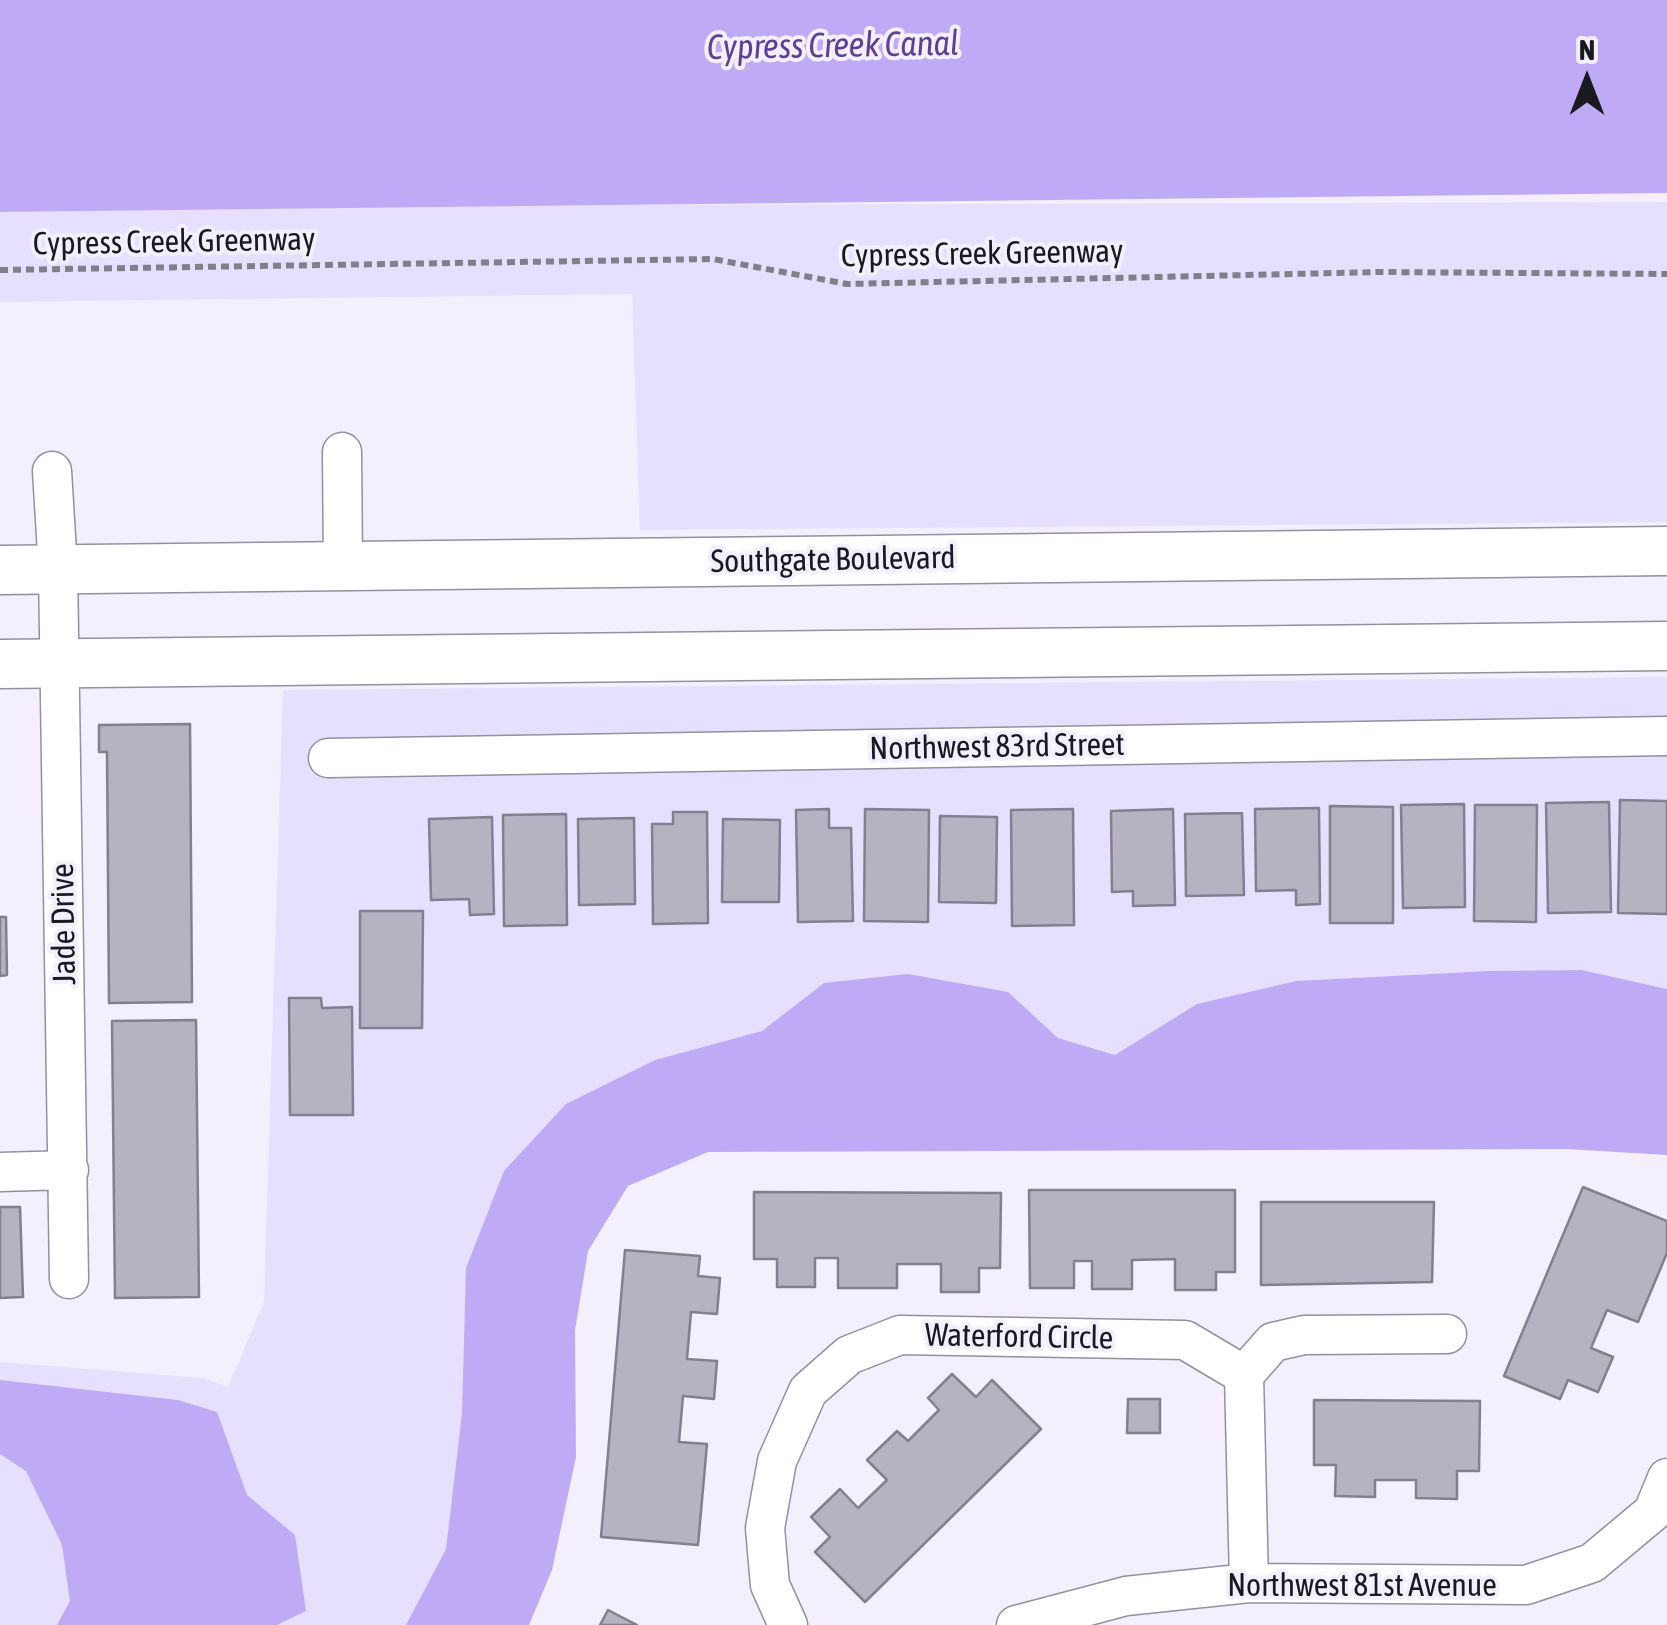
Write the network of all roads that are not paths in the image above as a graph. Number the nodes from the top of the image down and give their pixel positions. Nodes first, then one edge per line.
1 (342, 452) dead end
2 (52, 471) dead end
3 (1667, 551) edge
4 (343, 564) junction
5 (58, 569) junction
6 (0, 570) edge
7 (1667, 646) edge
8 (0, 664) edge
9 (58, 664) junction
10 (1667, 736) edge
11 (328, 758) dead end
12 (69, 1170) junction
13 (0, 1172) edge
14 (69, 1279) dead end
15 (1448, 1334) dead end
16 (1244, 1376) junction
17 (1662, 1504) edge
18 (1248, 1583) junction
19 (788, 1625) edge
20 (1016, 1625) edge

1 - 4 street
2 - 5 street, Jade Drive
3 - 4 main road, Southgate Boulevard
4 - 5 main road, Southgate Boulevard
5 - 6 main road, Southgate Boulevard
5 - 9 street, Jade Drive
7 - 9 main road
8 - 9 main road
9 - 12 street, Jade Drive
10 - 11 street, Northwest 83rd Street
12 - 13 street
12 - 14 street, Jade Drive
15 - 16 street
16 - 18 street
16 - 19 street, Waterford Circle
17 - 18 street, Northwest 81st Avenue
18 - 20 street, Northwest 81st Avenue

